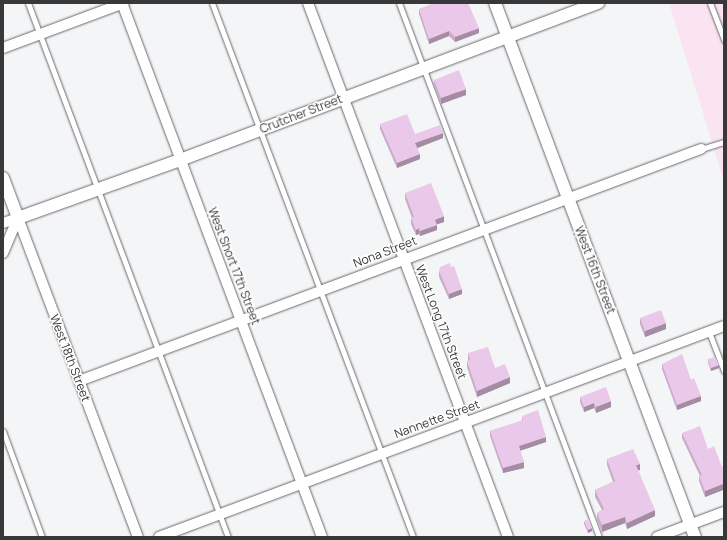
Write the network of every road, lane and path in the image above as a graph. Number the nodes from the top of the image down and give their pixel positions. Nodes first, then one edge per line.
1 (28, 3) edge
2 (123, 3) edge
3 (212, 3) edge
4 (308, 3) edge
5 (399, 3) edge
6 (495, 3) edge
7 (598, 3) edge
8 (710, 3) edge
9 (584, 5) edge
10 (40, 34) junction
11 (508, 36) junction
12 (724, 40) edge
13 (3, 48) edge
14 (423, 68) junction
15 (343, 97) junction
16 (260, 130) junction
17 (724, 142) edge
18 (701, 149) joint
19 (180, 160) junction
20 (3, 178) edge
21 (98, 188) junction
22 (568, 197) junction
23 (18, 218) junction
24 (3, 223) edge
25 (484, 229) junction
26 (3, 254) edge
27 (404, 259) junction
28 (320, 290) junction
29 (241, 320) junction
30 (724, 326) edge
31 (709, 332) junction
32 (158, 351) junction
33 (630, 361) junction
34 (724, 371) edge
35 (79, 381) junction
36 (545, 393) junction
37 (466, 423) junction
38 (3, 431) edge
39 (382, 454) junction
40 (302, 484) junction
41 (724, 512) edge
42 (220, 514) junction
43 (691, 524) junction
44 (42, 537) edge
45 (138, 537) edge
46 (159, 537) edge
47 (228, 537) edge
48 (322, 537) edge
49 (413, 537) edge
50 (508, 537) edge
51 (599, 537) edge
52 (657, 537) edge
53 (695, 537) edge

1 - 10 lane
2 - 10 street
2 - 19 street, West Short 17th Street
3 - 16 lane
4 - 15 street, West Long 17th Street
5 - 14 lane
6 - 11 street, West 16th Street
7 - 9 street, Crutcher Street
8 - 12 lane
9 - 11 street, Crutcher Street
10 - 13 street
10 - 21 lane
11 - 14 street, Crutcher Street
11 - 22 street, West 16th Street
14 - 15 street, Crutcher Street
14 - 25 lane
15 - 16 street, Crutcher Street
15 - 27 street, West Long 17th Street
16 - 19 street, Crutcher Street
16 - 28 lane
17 - 18 lane
18 - 22 street, Nona Street
19 - 21 street, Crutcher Street
19 - 29 street, West Short 17th Street
20 - 23 street, West 18th Street
21 - 23 street, Crutcher Street
21 - 32 lane
22 - 25 street, Nona Street
22 - 33 street, West 16th Street
23 - 24 street, Crutcher Street
23 - 26 street
23 - 35 street, West 18th Street
25 - 27 street, Nona Street
25 - 36 lane
27 - 28 street, Nona Street
27 - 37 street, West Long 17th Street
28 - 29 street, Nona Street
28 - 39 lane
29 - 32 street, Nona Street
29 - 40 street, West Short 17th Street
30 - 31 street, Nannette Street
31 - 33 street, Nannette Street
31 - 34 lane
32 - 35 street, Nona Street
32 - 42 lane
33 - 36 street, Nannette Street
33 - 43 street, West 16th Street
35 - 45 street, West 18th Street
36 - 37 street, Nannette Street
36 - 51 lane
37 - 39 street, Nannette Street
37 - 50 street, West Long 17th Street
38 - 44 lane
39 - 40 street, Nannette Street
39 - 49 lane
40 - 42 street, Nannette Street
40 - 48 street, West Short 17th Street
41 - 43 street
42 - 46 street, Nannette Street
42 - 47 lane
43 - 52 street
43 - 53 street, West 16th Street

